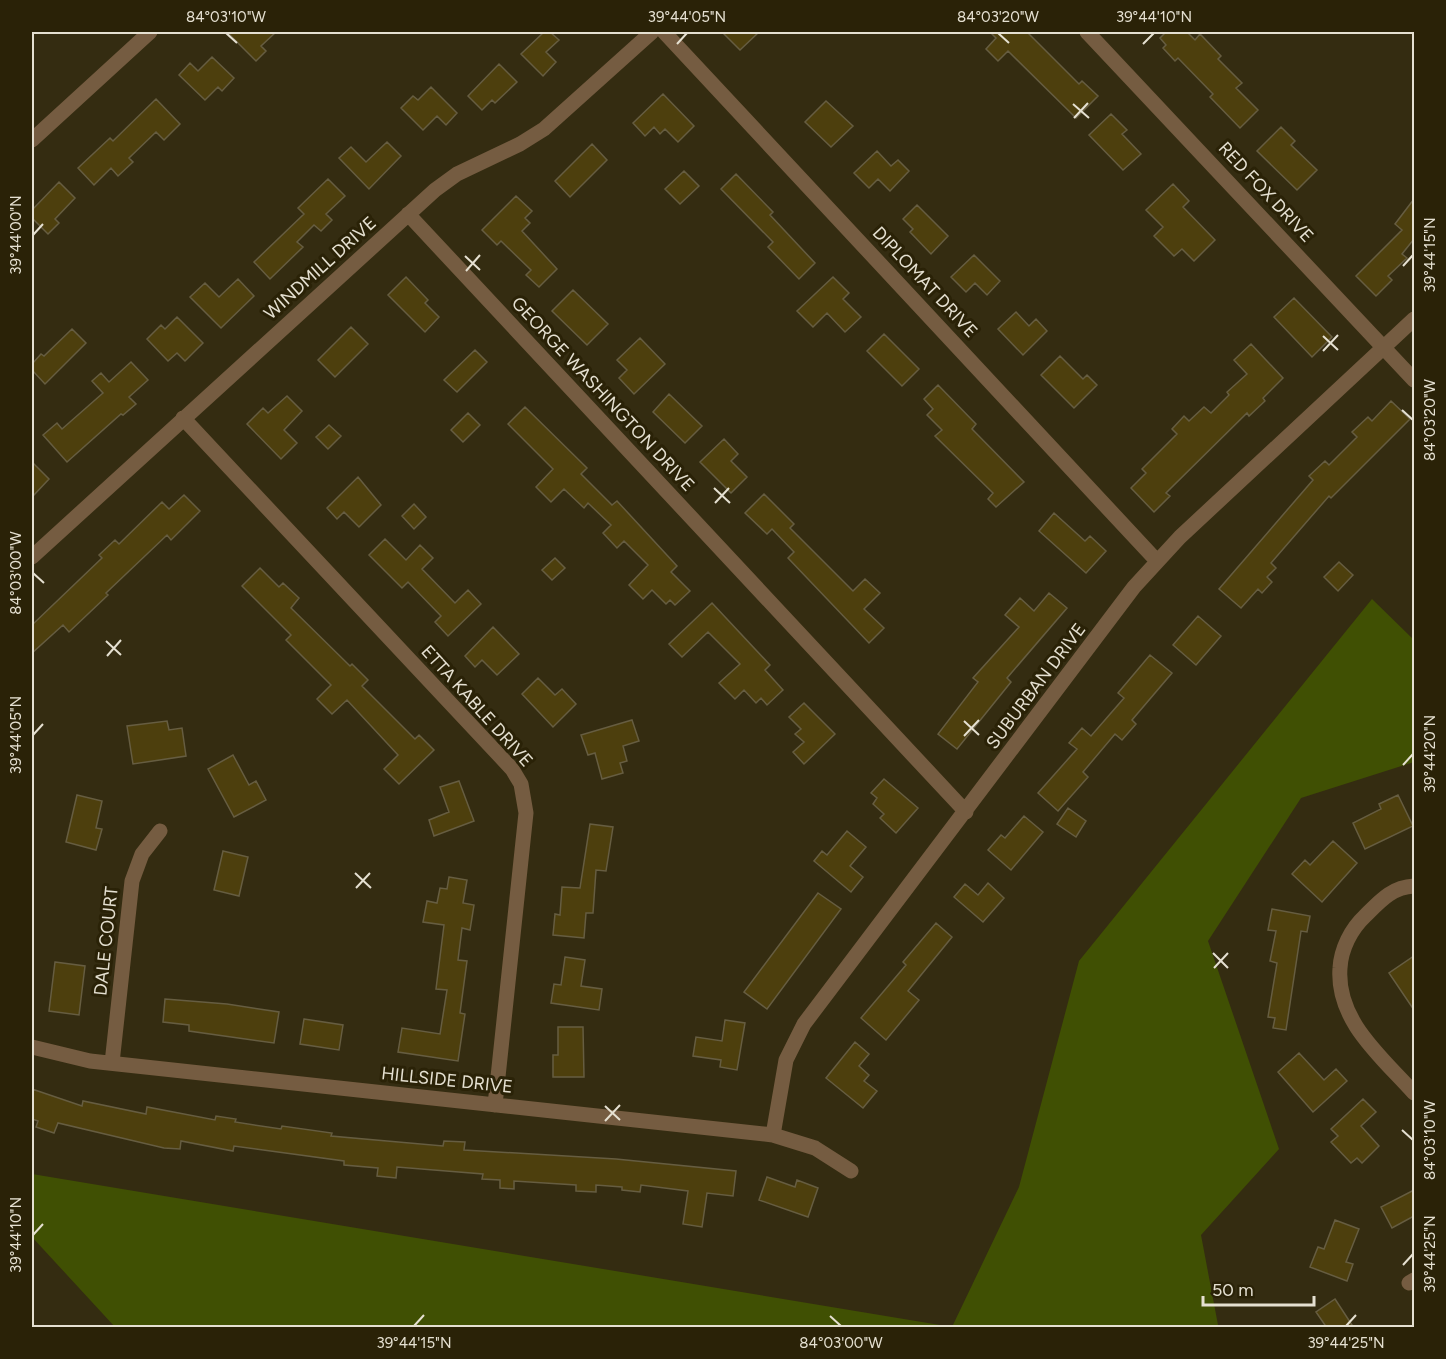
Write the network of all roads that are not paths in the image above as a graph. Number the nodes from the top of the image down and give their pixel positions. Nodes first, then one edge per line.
1 (150, 32) edge
2 (652, 32) edge
3 (664, 32) edge
4 (1087, 32) edge
5 (32, 140) edge
6 (408, 214) junction
7 (1414, 319) edge
8 (1383, 348) junction
9 (1414, 380) edge
10 (183, 418) junction
11 (32, 557) edge
12 (1156, 560) junction
13 (966, 812) junction
14 (160, 831) dead end
15 (1414, 886) edge
16 (32, 1047) edge
17 (112, 1063) junction
18 (1414, 1093) edge
19 (495, 1104) junction
20 (773, 1135) junction
21 (851, 1171) dead end

1 - 5 street
2 - 6 street, WINDMILL DRIVE
3 - 12 street, DIPLOMAT DRIVE
4 - 8 street, RED FOX DRIVE
6 - 10 street, WINDMILL DRIVE
6 - 13 street, GEORGE WASHINGTON DRIVE
7 - 8 street, SUBURBAN DRIVE
8 - 9 street, RED FOX DRIVE
8 - 12 street, SUBURBAN DRIVE
10 - 11 street, WINDMILL DRIVE
10 - 19 street, ETTA KABLE DRIVE
12 - 13 street, SUBURBAN DRIVE
13 - 20 street, SUBURBAN DRIVE
14 - 17 street, DALE COURT
15 - 18 street
16 - 17 street, HILLSIDE DRIVE
17 - 19 street, HILLSIDE DRIVE
19 - 20 street, HILLSIDE DRIVE
20 - 21 street, HILLSIDE DRIVE

